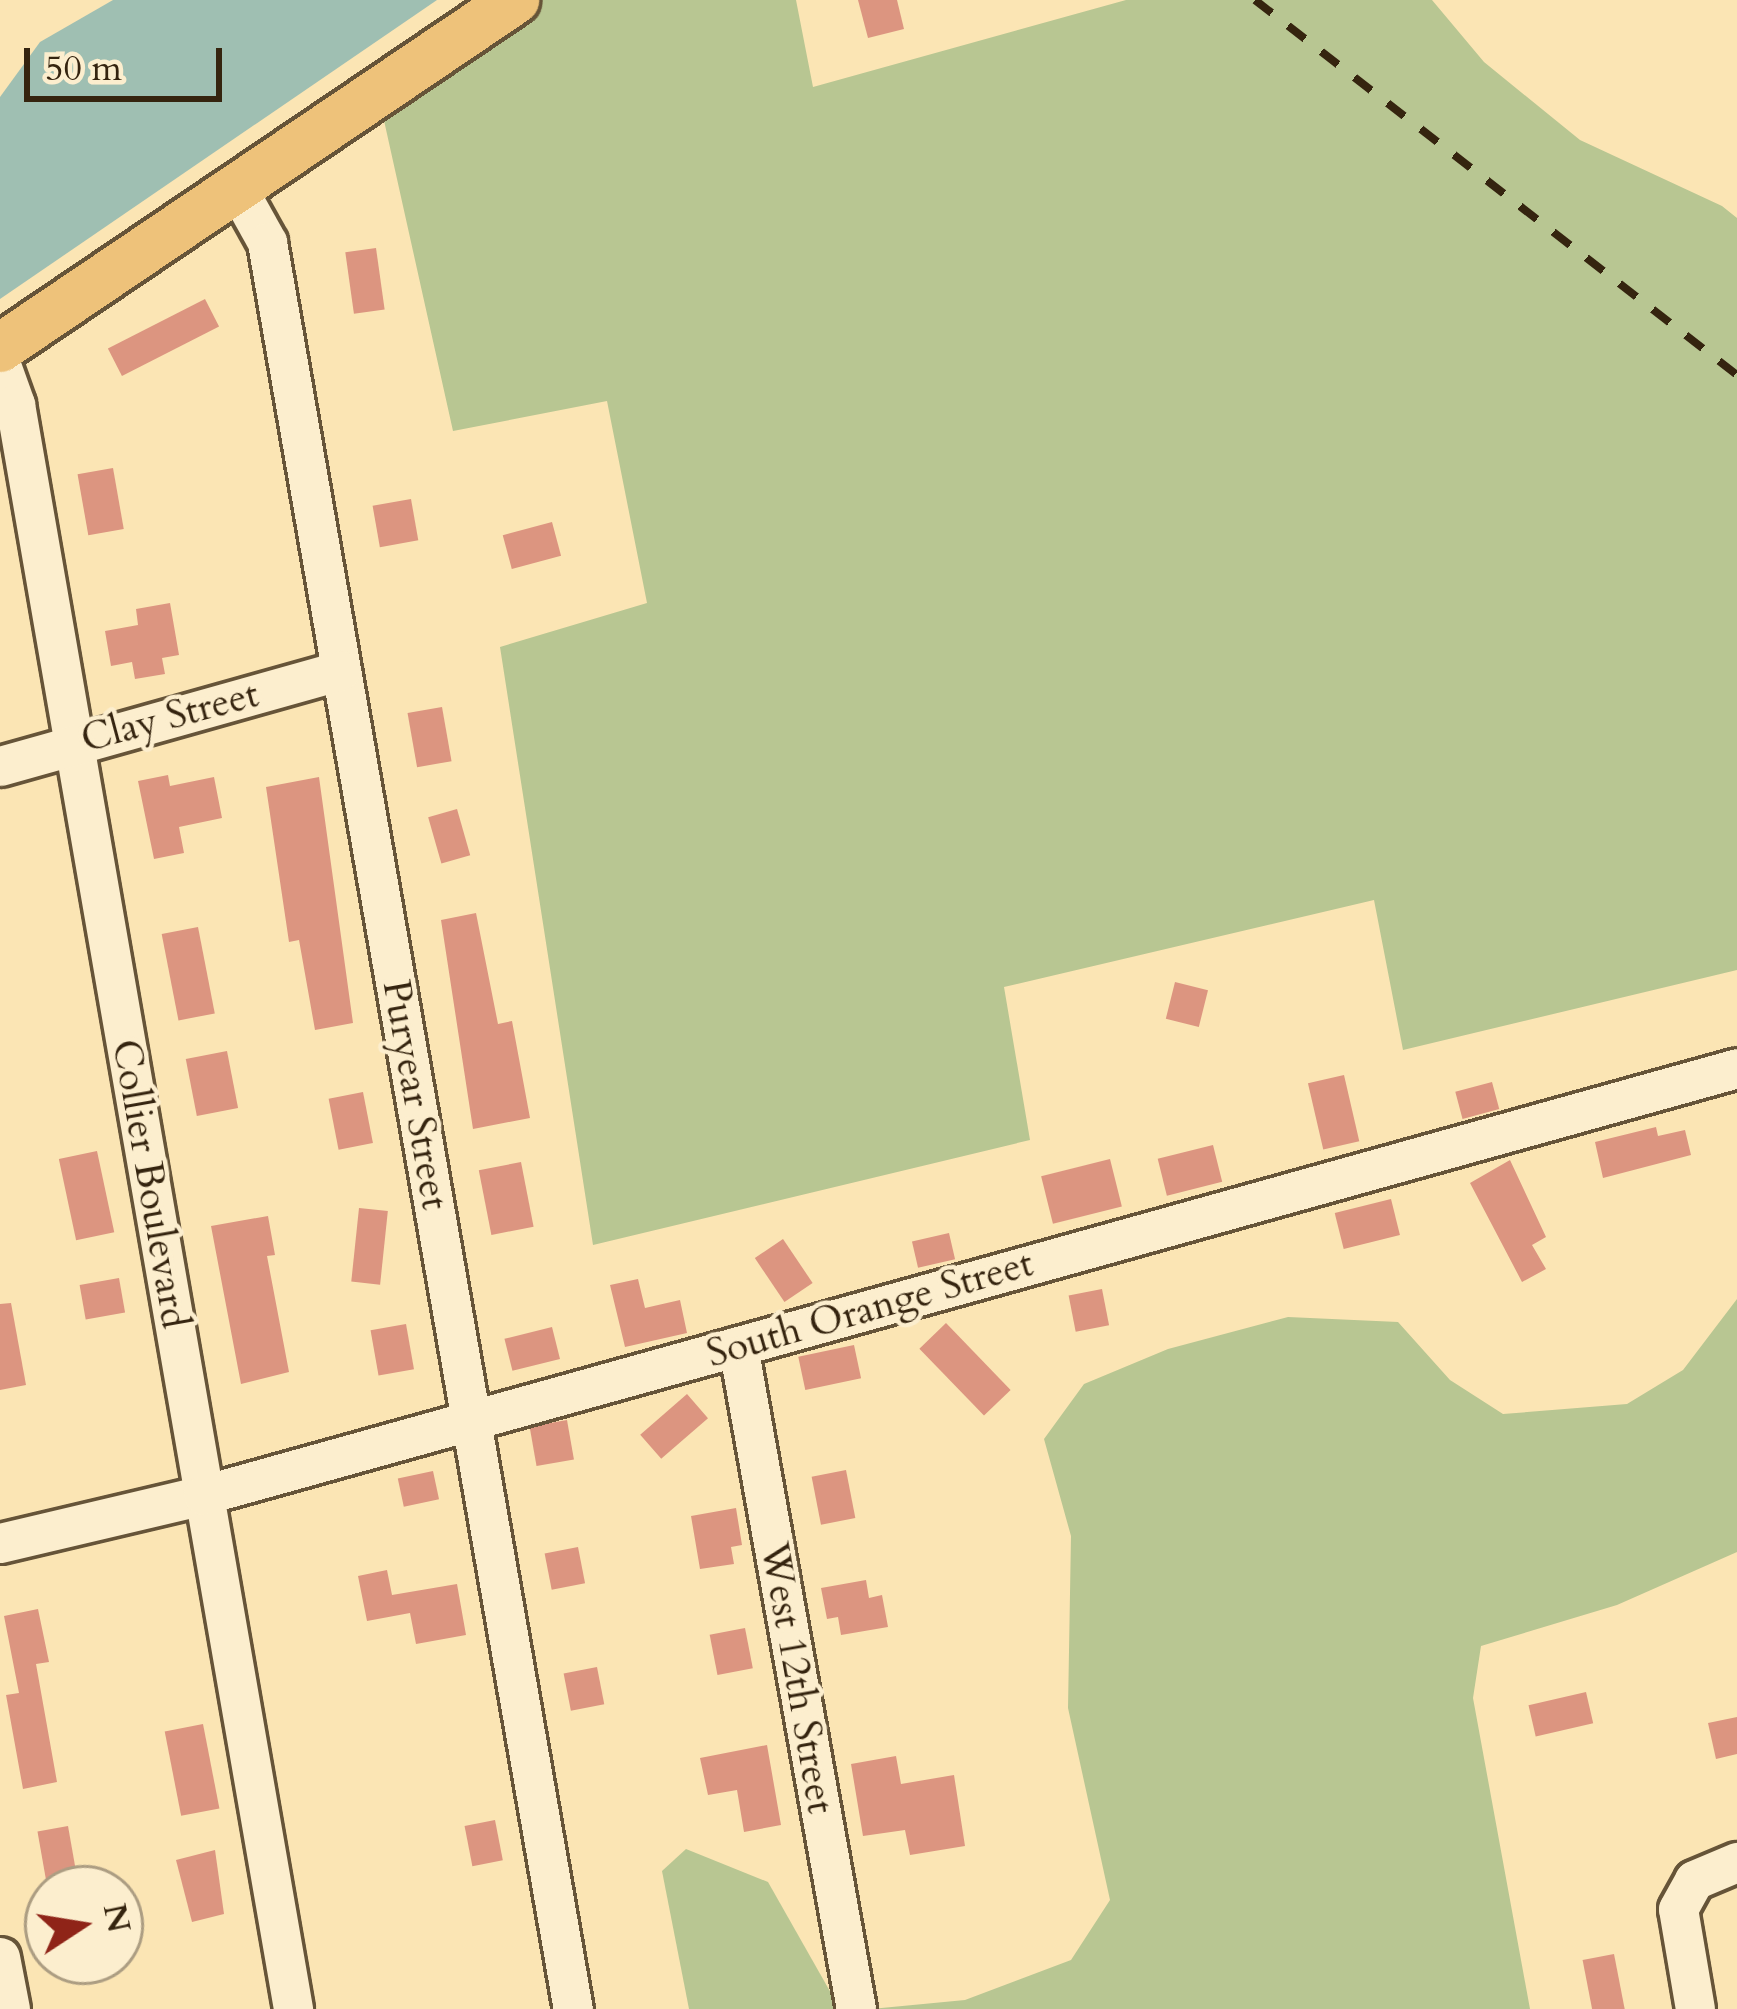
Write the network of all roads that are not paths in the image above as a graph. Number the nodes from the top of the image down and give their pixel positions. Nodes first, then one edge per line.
1 (515, 0) edge
2 (237, 188) junction
3 (0, 348) edge
4 (0, 362) edge
5 (341, 670) junction
6 (75, 743) junction
7 (0, 766) edge
8 (1737, 1067) edge
9 (738, 1346) junction
10 (472, 1420) junction
11 (203, 1495) junction
12 (0, 1543) edge
13 (1737, 1862) edge
14 (0, 1957) edge
15 (10, 2009) edge
16 (293, 2009) edge
17 (573, 2009) edge
18 (856, 2009) edge
19 (1695, 2009) edge

1 - 2 main road
2 - 3 main road
2 - 5 street, Puryear Street
4 - 6 street, Collier Boulevard
5 - 6 street, Clay Street
5 - 10 street, Puryear Street
6 - 7 street, Clay Street
6 - 11 street, Collier Boulevard
8 - 9 street, South Orange Street
9 - 10 street, South Orange Street
9 - 18 street, West 12th Street
10 - 11 street, South Orange Street
10 - 17 street, Puryear Street
11 - 12 street, South Orange Street
11 - 16 street, Collier Boulevard
13 - 19 street
14 - 15 street

